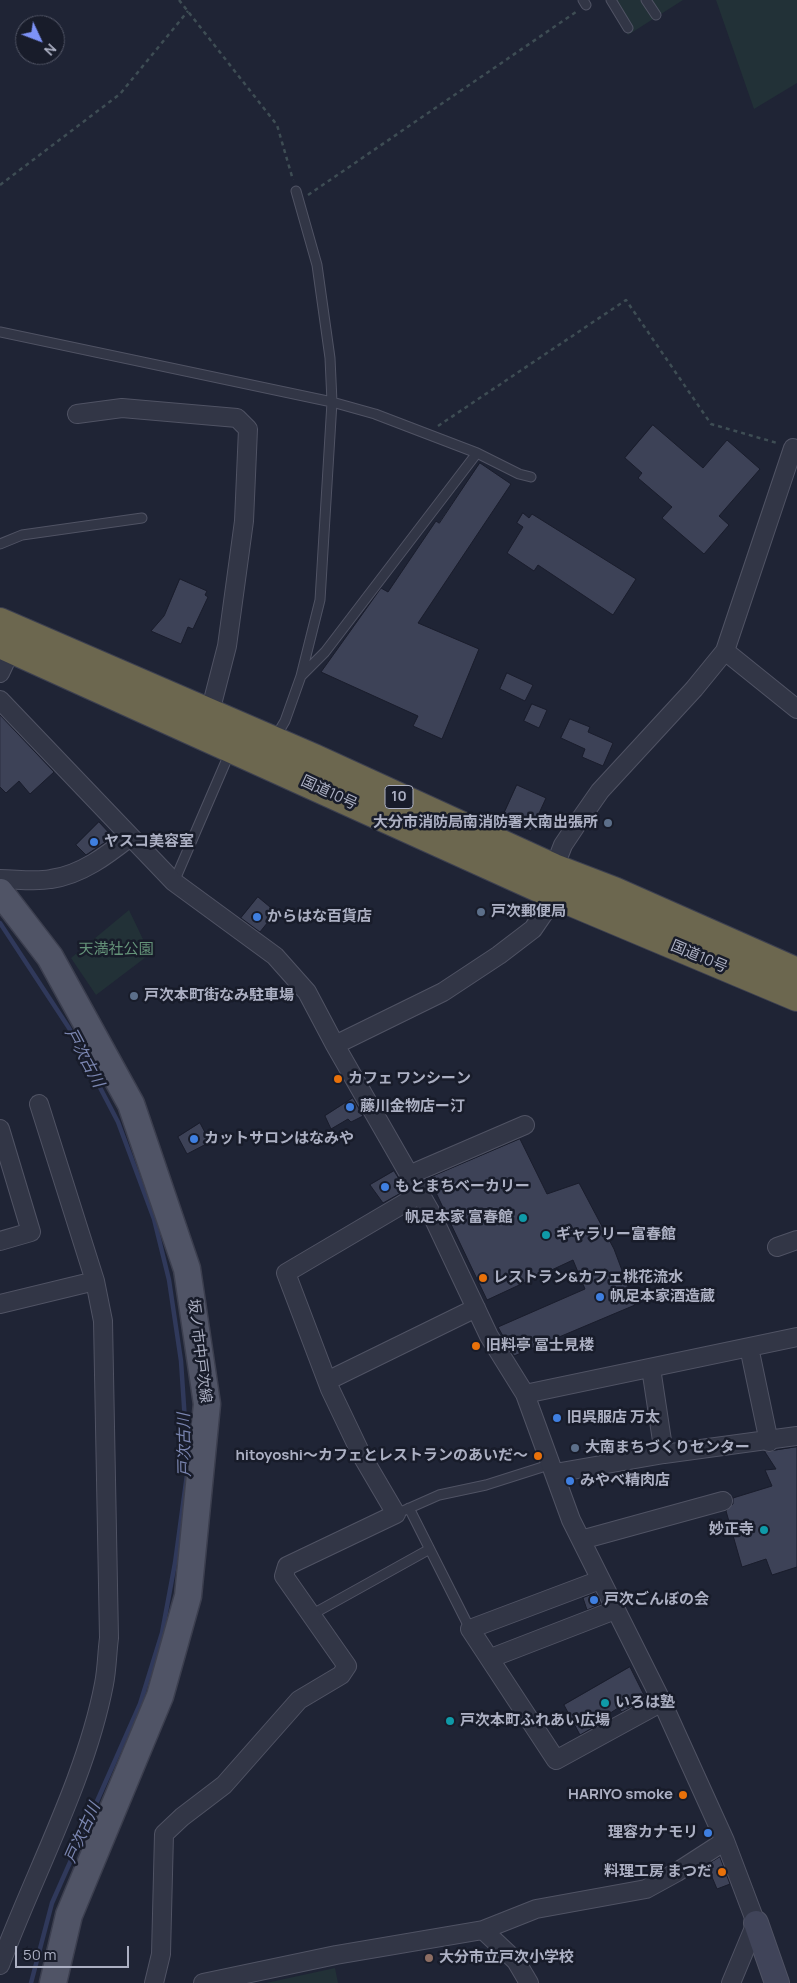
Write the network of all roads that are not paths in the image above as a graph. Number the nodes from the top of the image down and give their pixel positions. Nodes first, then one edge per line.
1 (611, 0) edge
2 (646, 0) edge
3 (656, 15) dead end
4 (628, 28) dead end
5 (296, 191) road end
6 (0, 332) edge
7 (332, 402) junction
8 (77, 414) dead end
9 (795, 449) edge
10 (477, 453) junction
11 (531, 477) dead end
12 (142, 518) dead end
13 (0, 544) edge
14 (6, 644) edge
15 (725, 651) junction
16 (301, 676) junction
17 (0, 700) edge
18 (797, 709) edge
19 (210, 712) junction
20 (273, 741) junction
21 (232, 748) junction
22 (130, 836) junction
23 (0, 879) edge
24 (552, 881) junction
25 (174, 882) junction
26 (0, 892) edge
27 (797, 972) edge
28 (797, 997) edge
29 (335, 1045) junction
30 (39, 1104) dead end
31 (525, 1125) dead end
32 (0, 1129) edge
33 (409, 1175) junction
34 (420, 1194) junction
35 (797, 1240) edge
36 (0, 1241) edge
37 (777, 1247) dead end
38 (95, 1281) junction
39 (0, 1304) edge
40 (476, 1308) junction
41 (797, 1338) edge
42 (749, 1348) junction
43 (651, 1368) junction
44 (327, 1381) junction
45 (525, 1394) junction
46 (797, 1436) edge
47 (769, 1442) junction
48 (664, 1454) junction
49 (553, 1468) junction
50 (723, 1501) dead end
51 (402, 1511) junction
52 (581, 1540) junction
53 (428, 1550) junction
54 (600, 1580) junction
55 (615, 1610) junction
56 (311, 1615) junction
57 (470, 1629) junction
58 (491, 1658) junction
59 (662, 1702) junction
60 (725, 1841) junction
61 (756, 1922) junction
62 (483, 1930) junction
63 (0, 1965) edge
64 (52, 1983) edge
65 (154, 1983) edge
66 (203, 1983) edge
67 (529, 1983) edge
68 (731, 1983) edge
69 (776, 1983) edge

1 - 4 lane
2 - 3 lane
5 - 7 lane
6 - 7 lane
7 - 10 lane
7 - 16 lane
8 - 19 street
9 - 15 street
10 - 11 lane
10 - 16 lane
12 - 13 lane
14 - 19 highway, 国道10号 / 10
14 - 21 highway, 国道10号 / 10
15 - 18 street
15 - 24 street
16 - 20 lane
17 - 22 street
19 - 20 highway, 国道10号 / 10
20 - 24 highway, 国道10号 / 10
21 - 24 highway, 国道10号 / 10
21 - 25 lane
22 - 23 street
22 - 25 street
24 - 27 highway, 国道10号 / 10
24 - 28 highway, 国道10号 / 10
24 - 29 street
25 - 29 street
26 - 64 main road, 坂ノ市中戸次線
29 - 33 street
30 - 38 street
31 - 33 street
32 - 36 street
33 - 34 street
34 - 40 street
34 - 44 street
35 - 37 street
38 - 39 street
38 - 63 street
40 - 44 street
40 - 45 street
41 - 42 street
42 - 43 street
42 - 47 street
43 - 45 street
43 - 48 street
44 - 51 street
45 - 49 street
46 - 47 street
47 - 48 street
48 - 49 street
49 - 51 lane
49 - 52 street
50 - 52 street
51 - 53 lane
51 - 56 street
52 - 54 street
53 - 56 lane
53 - 57 lane
54 - 55 street
54 - 57 street
55 - 58 street
55 - 59 street
56 - 65 street
57 - 58 street
58 - 59 street
59 - 60 street
60 - 61 street
60 - 62 street
61 - 68 street
61 - 69 street
62 - 66 street
62 - 67 street

